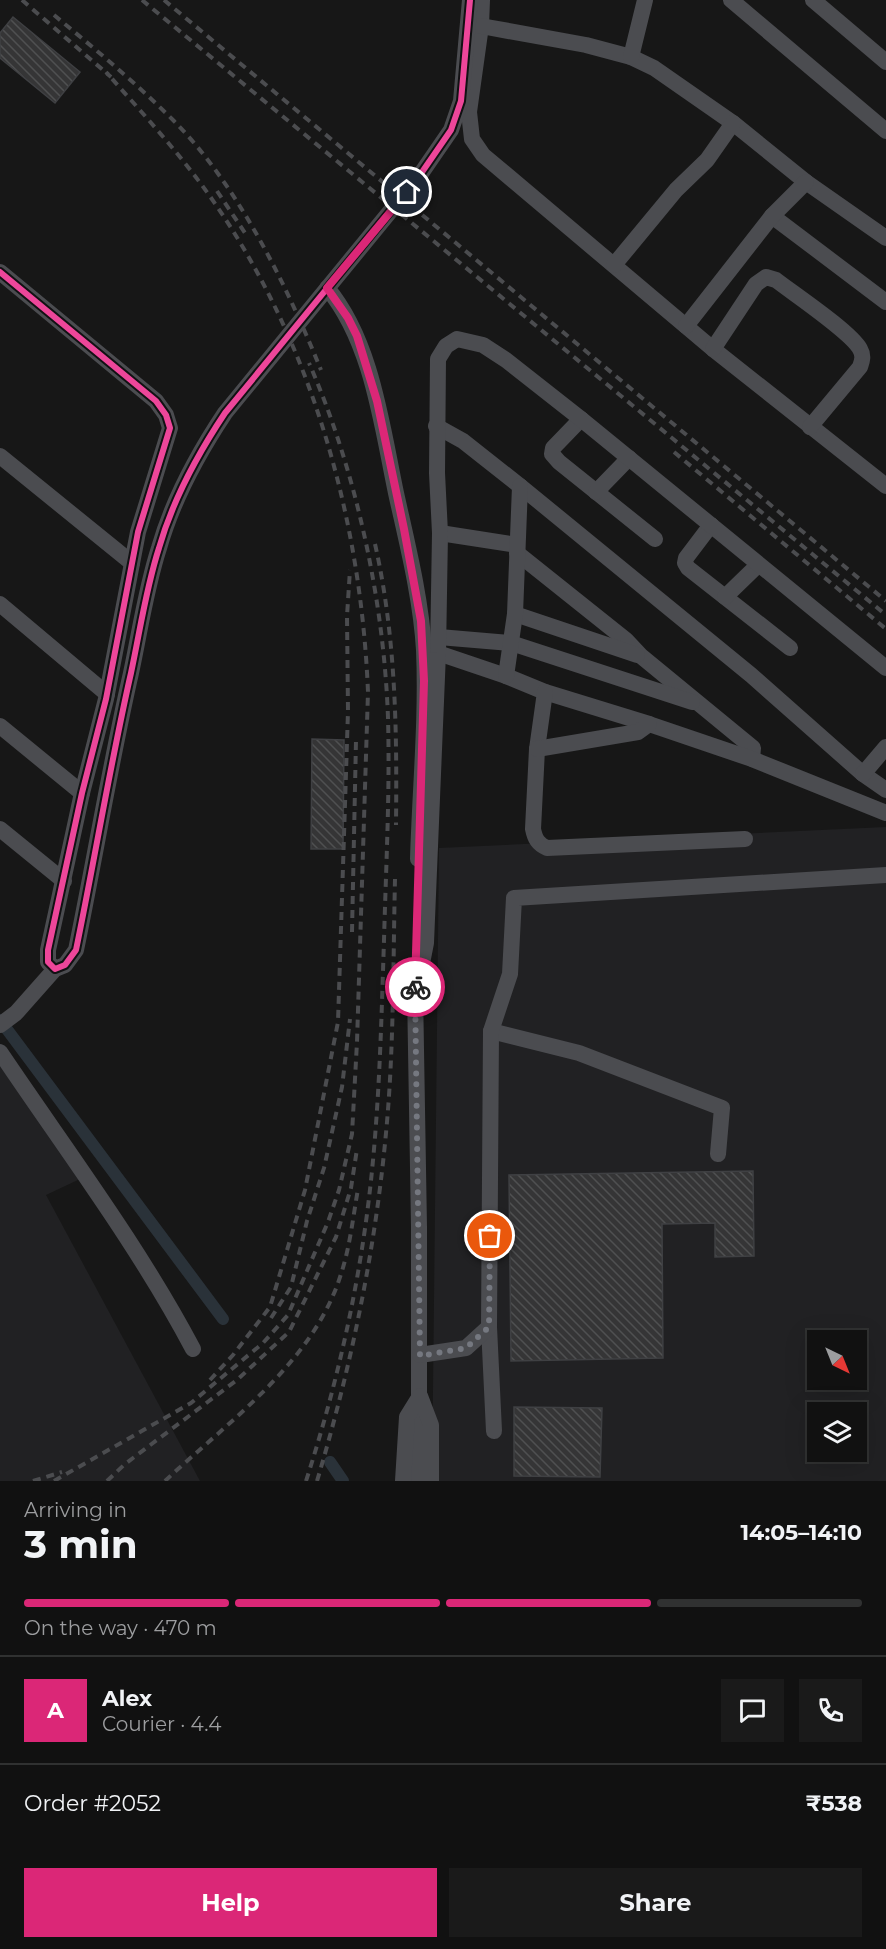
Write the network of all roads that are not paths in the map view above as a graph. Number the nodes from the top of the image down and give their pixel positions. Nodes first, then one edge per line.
1 (470, 0) edge
2 (482, 0) edge
3 (645, 0) edge
4 (731, 0) edge
5 (821, 3) edge
6 (481, 27) junction
7 (632, 57) junction
8 (886, 62) edge
9 (733, 123) junction
10 (886, 131) edge
11 (806, 182) junction
12 (772, 216) junction
13 (886, 238) edge
14 (614, 265) junction
15 (0, 273) edge
16 (327, 288) junction
17 (886, 302) edge
18 (686, 326) junction
19 (714, 350) junction
20 (581, 419) junction
21 (436, 426) junction
22 (810, 428) junction
23 (0, 456) edge
24 (629, 458) junction
25 (520, 486) junction
26 (886, 486) edge
27 (596, 492) junction
28 (711, 525) junction
29 (440, 533) junction
30 (655, 539) dead end
31 (517, 549) junction
32 (132, 563) junction
33 (758, 565) junction
34 (724, 597) junction
35 (0, 604) edge
36 (515, 614) junction
37 (511, 643) junction
38 (438, 645) junction
39 (789, 648) dead end
40 (641, 656) junction
41 (886, 668) edge
42 (506, 676) junction
43 (545, 692) junction
44 (107, 694) junction
45 (702, 705) junction
46 (649, 724) junction
47 (0, 726) edge
48 (886, 747) edge
49 (537, 748) junction
50 (752, 759) junction
51 (863, 774) junction
52 (886, 790) edge
53 (82, 793) junction
54 (886, 813) edge
55 (0, 828) edge
56 (745, 839) dead end
57 (886, 875) edge
58 (64, 881) junction
59 (55, 969) junction
60 (415, 999) junction
61 (4, 1022) edge
62 (491, 1031) junction
63 (0, 1052) edge
64 (718, 1154) dead end
65 (489, 1327) junction
66 (193, 1349) dead end
67 (420, 1356) junction
68 (419, 1402) junction
69 (494, 1431) dead end
70 (403, 1481) edge
71 (419, 1481) edge
72 (431, 1481) edge

1 - 16 street
2 - 6 street
3 - 7 street
4 - 10 street
5 - 8 street
6 - 7 street
6 - 14 street
7 - 9 street
9 - 11 street
9 - 14 street
11 - 12 street
11 - 13 street
12 - 17 street
12 - 18 street
14 - 18 street
15 - 32 street
16 - 59 street
16 - 60 street
18 - 19 street
19 - 22 street
19 - 22 street
20 - 21 street
20 - 24 street
20 - 27 street
21 - 25 street
21 - 29 street
22 - 26 street
23 - 32 street
24 - 27 street
24 - 28 street
25 - 31 street
25 - 51 street
27 - 30 street
28 - 33 street
28 - 34 street
29 - 31 street
29 - 38 street
31 - 36 street
31 - 40 street
32 - 44 street
33 - 34 street
33 - 41 street
34 - 39 street
35 - 44 street
36 - 37 street
36 - 40 street
37 - 38 street
37 - 42 street
37 - 45 street
38 - 42 street
38 - 60 street
40 - 45 street
42 - 43 street
43 - 46 street
43 - 49 street
44 - 53 street
45 - 50 street
46 - 49 street
46 - 50 street
47 - 53 street
48 - 51 street
49 - 56 street
50 - 54 street
51 - 52 street
53 - 58 street
55 - 58 street
57 - 62 street
58 - 59 street
59 - 61 street
60 - 67 street
62 - 64 street
62 - 65 street
63 - 66 street
65 - 67 street
65 - 69 street
67 - 68 street
68 - 70 street
68 - 71 street
68 - 72 street

